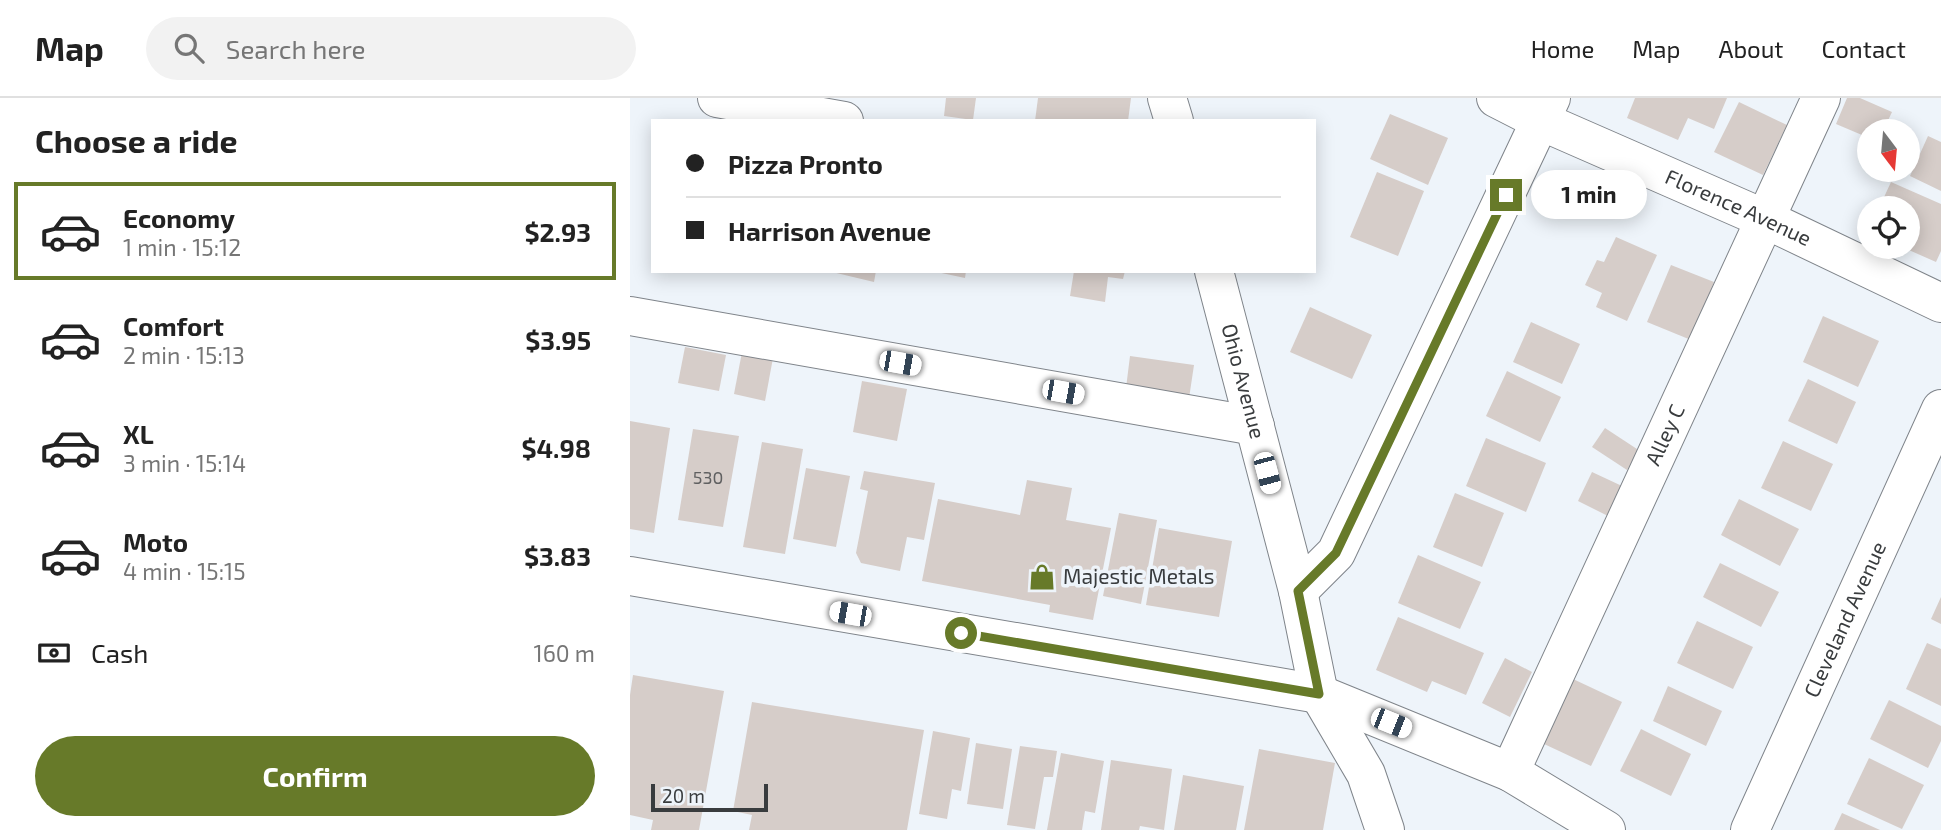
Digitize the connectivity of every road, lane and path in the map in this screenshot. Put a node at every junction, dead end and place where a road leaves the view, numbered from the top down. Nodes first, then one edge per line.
1 (717, 98) edge
2 (1167, 98) edge
3 (1496, 98) edge
4 (1821, 98) edge
5 (1546, 109) edge
6 (833, 119) edge
7 (1173, 119) edge
8 (1765, 219) junction
9 (1215, 273) edge
10 (1941, 303) edge
11 (630, 316) edge
12 (1941, 409) edge
13 (1255, 426) junction
14 (630, 576) edge
15 (1298, 591) junction
16 (1319, 694) junction
17 (1510, 772) junction
18 (1385, 830) edge
19 (1606, 830) edge
20 (1750, 830) edge

1 - 6 street
2 - 7 street
3 - 5 street, Florence Avenue
4 - 8 street, Alley C
5 - 8 street, Florence Avenue
5 - 15 street
8 - 10 street, Florence Avenue
8 - 17 street, Alley C
9 - 13 street, Ohio Avenue
11 - 13 street
12 - 20 street, Cleveland Avenue
13 - 15 street, Ohio Avenue
14 - 16 street
15 - 16 street, Ohio Avenue
16 - 17 street
16 - 18 street, Ohio Avenue
17 - 19 street

